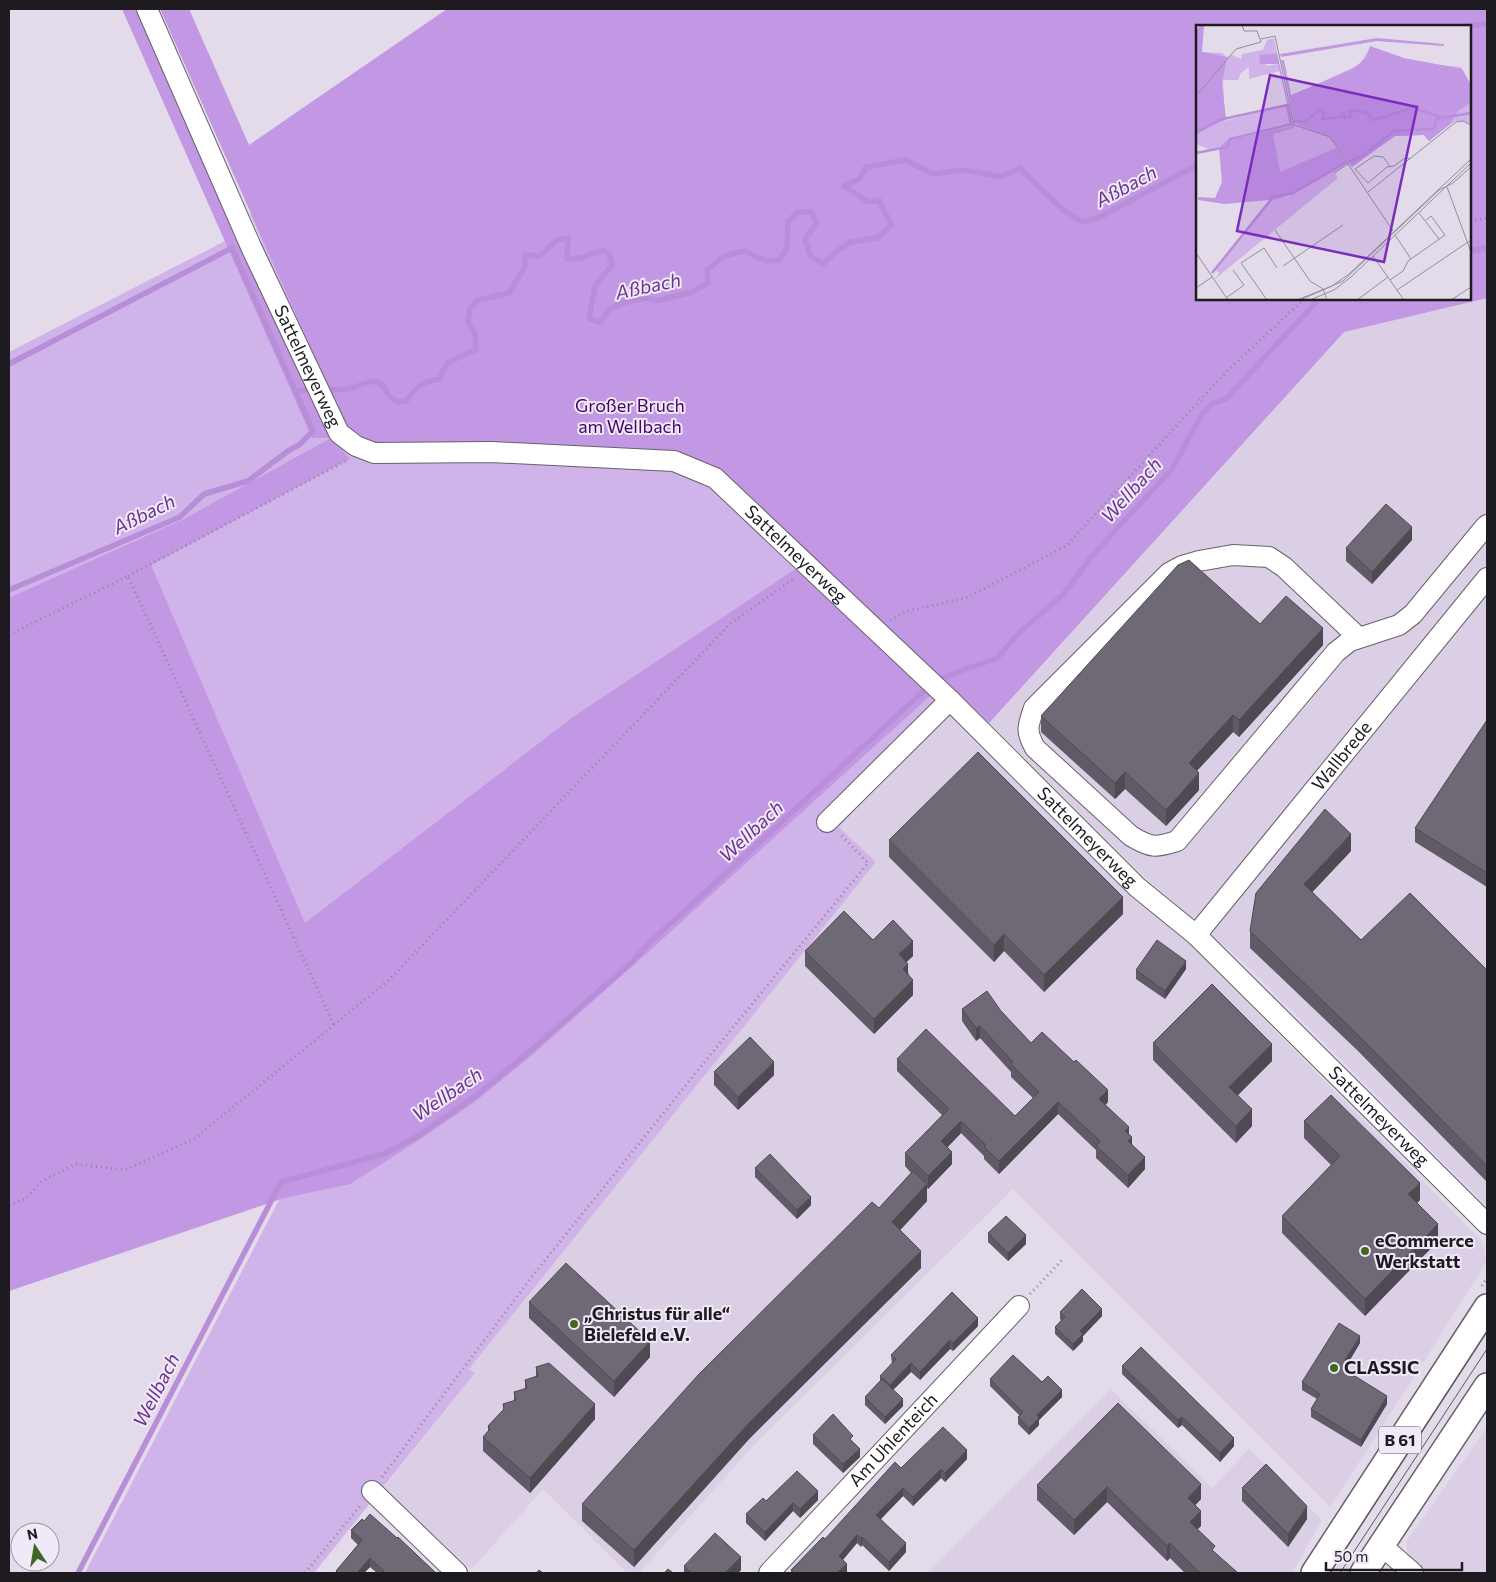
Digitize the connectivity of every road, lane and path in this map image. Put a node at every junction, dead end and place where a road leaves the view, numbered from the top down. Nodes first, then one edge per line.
1 (147, 9) edge
2 (1487, 218) edge
3 (1471, 220) edge
4 (1303, 300) edge
5 (366, 450) junction
6 (1487, 525) edge
7 (810, 568) junction
8 (128, 576) junction
9 (1487, 578) edge
10 (874, 629) junction
11 (9, 635) edge
12 (1360, 638) junction
13 (950, 700) junction
14 (827, 822) joint
15 (1196, 935) junction
16 (334, 1025) junction
17 (9, 1206) edge
18 (1487, 1224) edge
19 (1064, 1258) dead end
20 (1019, 1306) joint
21 (1487, 1307) edge
22 (1487, 1386) edge
23 (372, 1491) junction
24 (1382, 1546) junction
25 (306, 1573) edge
26 (457, 1573) edge
27 (769, 1573) edge
28 (1314, 1573) edge
29 (1363, 1573) edge
30 (1413, 1573) edge

1 - 5 street, Sattelmeyerweg
2 - 3 path
4 - 10 path
5 - 7 street, Sattelmeyerweg
5 - 8 path
6 - 12 street
7 - 10 street, Sattelmeyerweg
7 - 16 path
8 - 11 path
8 - 16 path
9 - 15 street, Wallbrede
10 - 13 street, Sattelmeyerweg
12 - 12 street
13 - 14 street
13 - 15 street, Sattelmeyerweg
14 - 23 path
15 - 18 street, Sattelmeyerweg
16 - 17 path
19 - 20 path
20 - 27 street, Am Uhlenteich
21 - 28 main road, B 61
22 - 24 main road, B 61
23 - 25 path
23 - 26 street
24 - 29 main road, B 61
24 - 30 street

